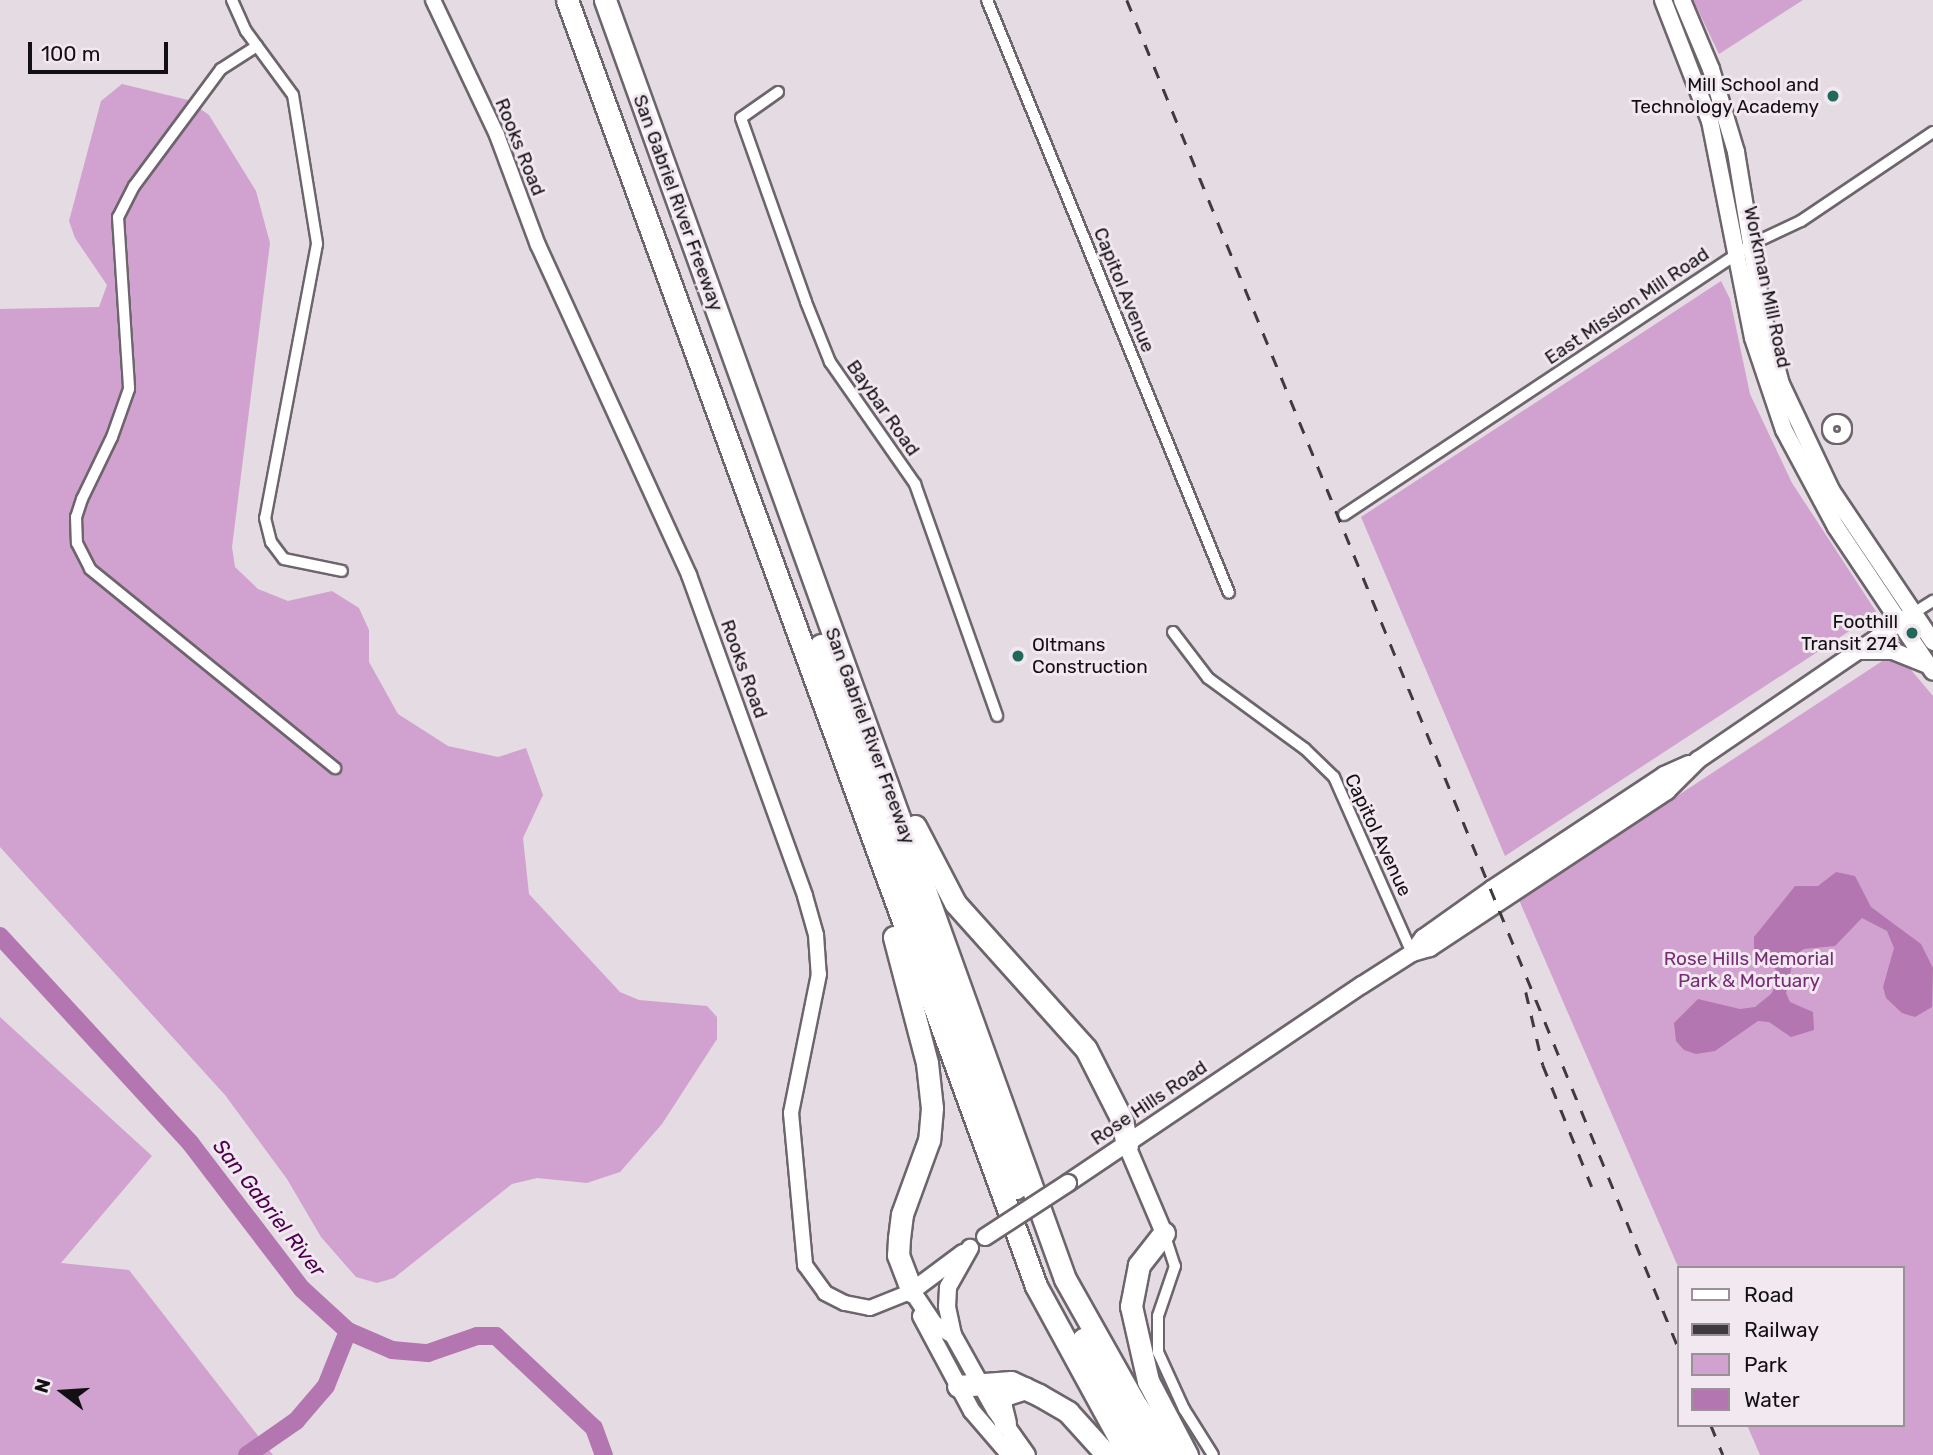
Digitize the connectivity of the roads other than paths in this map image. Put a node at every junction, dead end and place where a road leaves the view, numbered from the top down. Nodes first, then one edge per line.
1 (232, 0) edge
2 (433, 0) edge
3 (567, 0) edge
4 (580, 0) edge
5 (593, 0) edge
6 (605, 0) edge
7 (987, 0) edge
8 (1664, 0) edge
9 (1682, 0) edge
10 (257, 46) junction
11 (1711, 69) junction
12 (778, 92) dead end
13 (1933, 132) edge
14 (1752, 244) junction
15 (1737, 254) junction
16 (1825, 436) dead end
17 (1800, 450) junction
18 (1344, 515) dead end
19 (342, 571) dead end
20 (1229, 593) dead end
21 (1933, 601) edge
22 (1906, 618) junction
23 (1173, 632) dead end
24 (1933, 642) edge
25 (1852, 651) junction
26 (1931, 669) edge
27 (855, 697) junction
28 (997, 716) dead end
29 (335, 768) dead end
30 (861, 810) junction
31 (1412, 953) junction
32 (917, 964) junction
33 (1127, 1146) junction
34 (1164, 1233) junction
35 (970, 1248) junction
36 (912, 1291) junction
37 (953, 1335) junction
38 (968, 1384) junction
39 (1025, 1388) junction
40 (1005, 1423) junction
41 (1118, 1449) edge
42 (1010, 1455) edge
43 (1027, 1455) edge
44 (1142, 1455) edge
45 (1150, 1455) edge
46 (1170, 1455) edge
47 (1187, 1455) edge
48 (1213, 1455) edge

1 - 10 street
2 - 36 street, Rooks Road
3 - 30 highway, San Gabriel River Freeway
4 - 32 highway
5 - 45 highway
6 - 27 highway, San Gabriel River Freeway
7 - 20 street, Capitol Avenue
8 - 11 main road
8 - 15 main road, Workman Mill Road
9 - 11 main road, Workman Mill Road
10 - 19 street
10 - 29 street
11 - 14 main road, Workman Mill Road
12 - 28 street, Baybar Road
13 - 14 street, East Mission Mill Road
14 - 15 street, East Mission Mill Road
14 - 17 main road, Workman Mill Road
15 - 17 main road, Workman Mill Road
15 - 18 street, East Mission Mill Road
16 - 17 street
17 - 22 main road, Workman Mill Road
17 - 22 main road, Workman Mill Road
21 - 22 street
22 - 24 main road, Workman Mill Road
22 - 25 main road, Rose Hills Road
22 - 26 main road, Workman Mill Road
23 - 31 street, Capitol Avenue
25 - 26 main road
25 - 31 main road, Rose Hills Road
27 - 33 highway
27 - 46 highway, San Gabriel River Freeway
30 - 32 highway, San Gabriel River Freeway
30 - 36 highway
31 - 33 main road, Rose Hills Road
32 - 41 highway, San Gabriel River Freeway
33 - 34 main road
33 - 35 main road, Rose Hills Road, bridge
34 - 47 highway
34 - 48 street
35 - 36 main road, Rose Hills Road
35 - 37 main road
36 - 37 main road
36 - 38 main road
37 - 38 main road
38 - 39 highway
38 - 40 main road
38 - 42 main road
39 - 40 highway
39 - 41 highway
40 - 43 main road
41 - 44 highway

